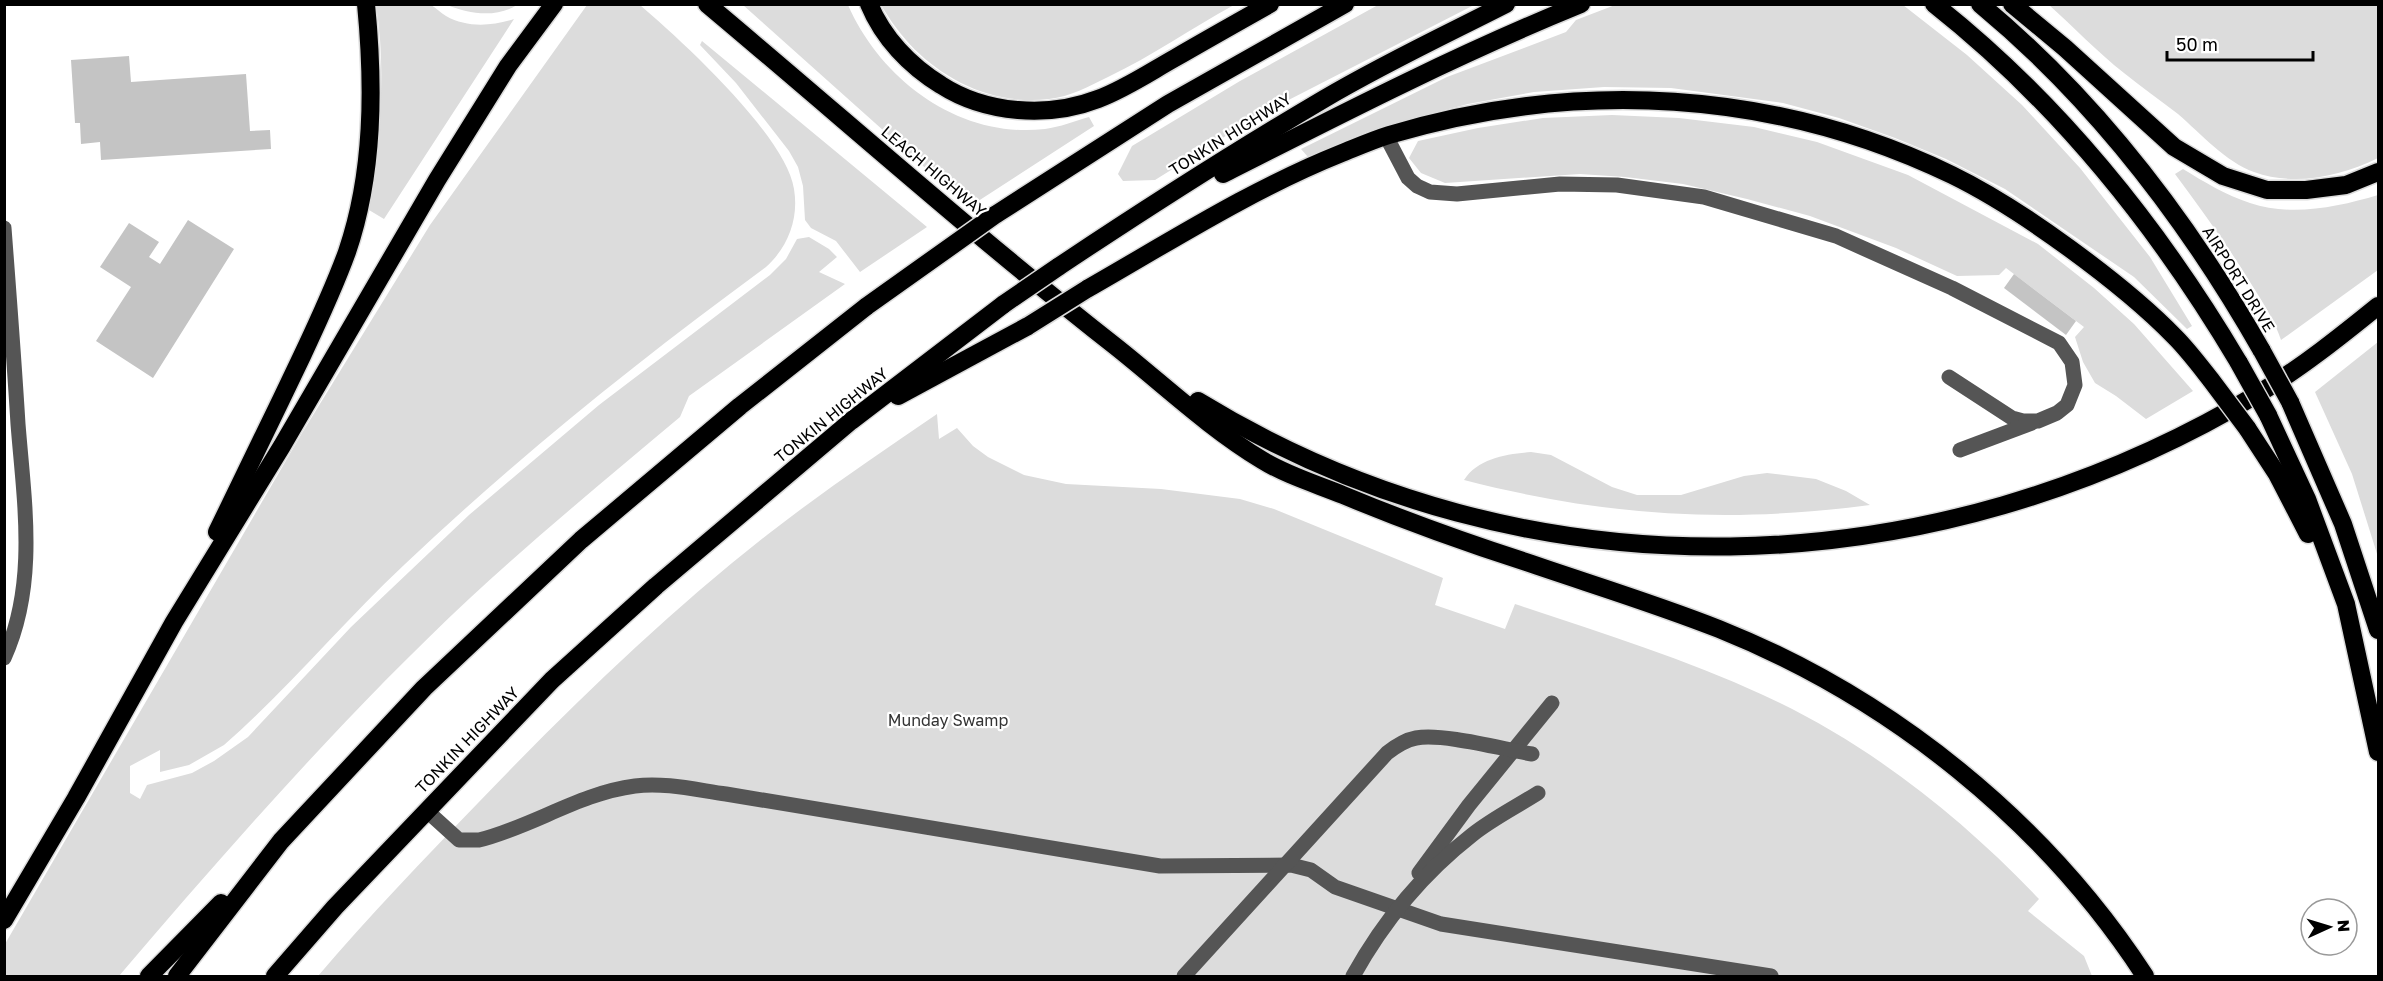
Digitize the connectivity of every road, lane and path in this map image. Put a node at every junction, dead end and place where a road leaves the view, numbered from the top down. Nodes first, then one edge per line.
1 (366, 4) edge
2 (554, 4) edge
3 (706, 4) edge
4 (869, 4) edge
5 (1270, 4) edge
6 (1345, 4) edge
7 (1506, 4) edge
8 (1581, 4) edge
9 (1934, 4) edge
10 (1980, 4) edge
11 (2012, 4) edge
12 (1386, 136) junction
13 (2379, 172) edge
14 (4, 228) edge
15 (1114, 229) junction
16 (2379, 306) edge
17 (1138, 364) junction
18 (1948, 377) dead end
19 (851, 421) junction
20 (2038, 421) junction
21 (1960, 450) dead end
22 (174, 622) junction
23 (2379, 630) edge
24 (4, 658) edge
25 (1552, 703) dead end
26 (2370, 711) junction
27 (1514, 751) junction
28 (2379, 752) edge
29 (1532, 754) dead end
30 (1538, 792) dead end
31 (427, 811) junction
32 (281, 842) junction
33 (1284, 866) junction
34 (1396, 909) junction
35 (4, 920) edge
36 (149, 976) edge
37 (177, 976) edge
38 (275, 976) edge
39 (1184, 976) edge
40 (1353, 976) edge
41 (1771, 976) edge
42 (2145, 976) edge

1 - 22 highway
2 - 22 highway
3 - 17 highway, LEACH HIGHWAY
4 - 5 highway
6 - 32 highway, bridge
7 - 15 highway, TONKIN HIGHWAY
8 - 15 highway
9 - 26 highway, bridge
10 - 23 highway, AIRPORT DRIVE, bridge
11 - 13 highway
12 - 19 highway, bridge
12 - 20 street
12 - 26 highway, bridge
14 - 24 street
15 - 19 highway, TONKIN HIGHWAY, bridge
16 - 17 highway
17 - 42 highway
18 - 20 street
19 - 31 highway, TONKIN HIGHWAY
20 - 21 street
22 - 35 highway
25 - 27 street
26 - 28 highway
27 - 29 street
27 - 33 street
27 - 34 street
30 - 34 street
31 - 33 street
31 - 38 highway, TONKIN HIGHWAY
32 - 36 highway
32 - 37 highway
33 - 34 street
33 - 39 street
34 - 40 street
34 - 41 street

